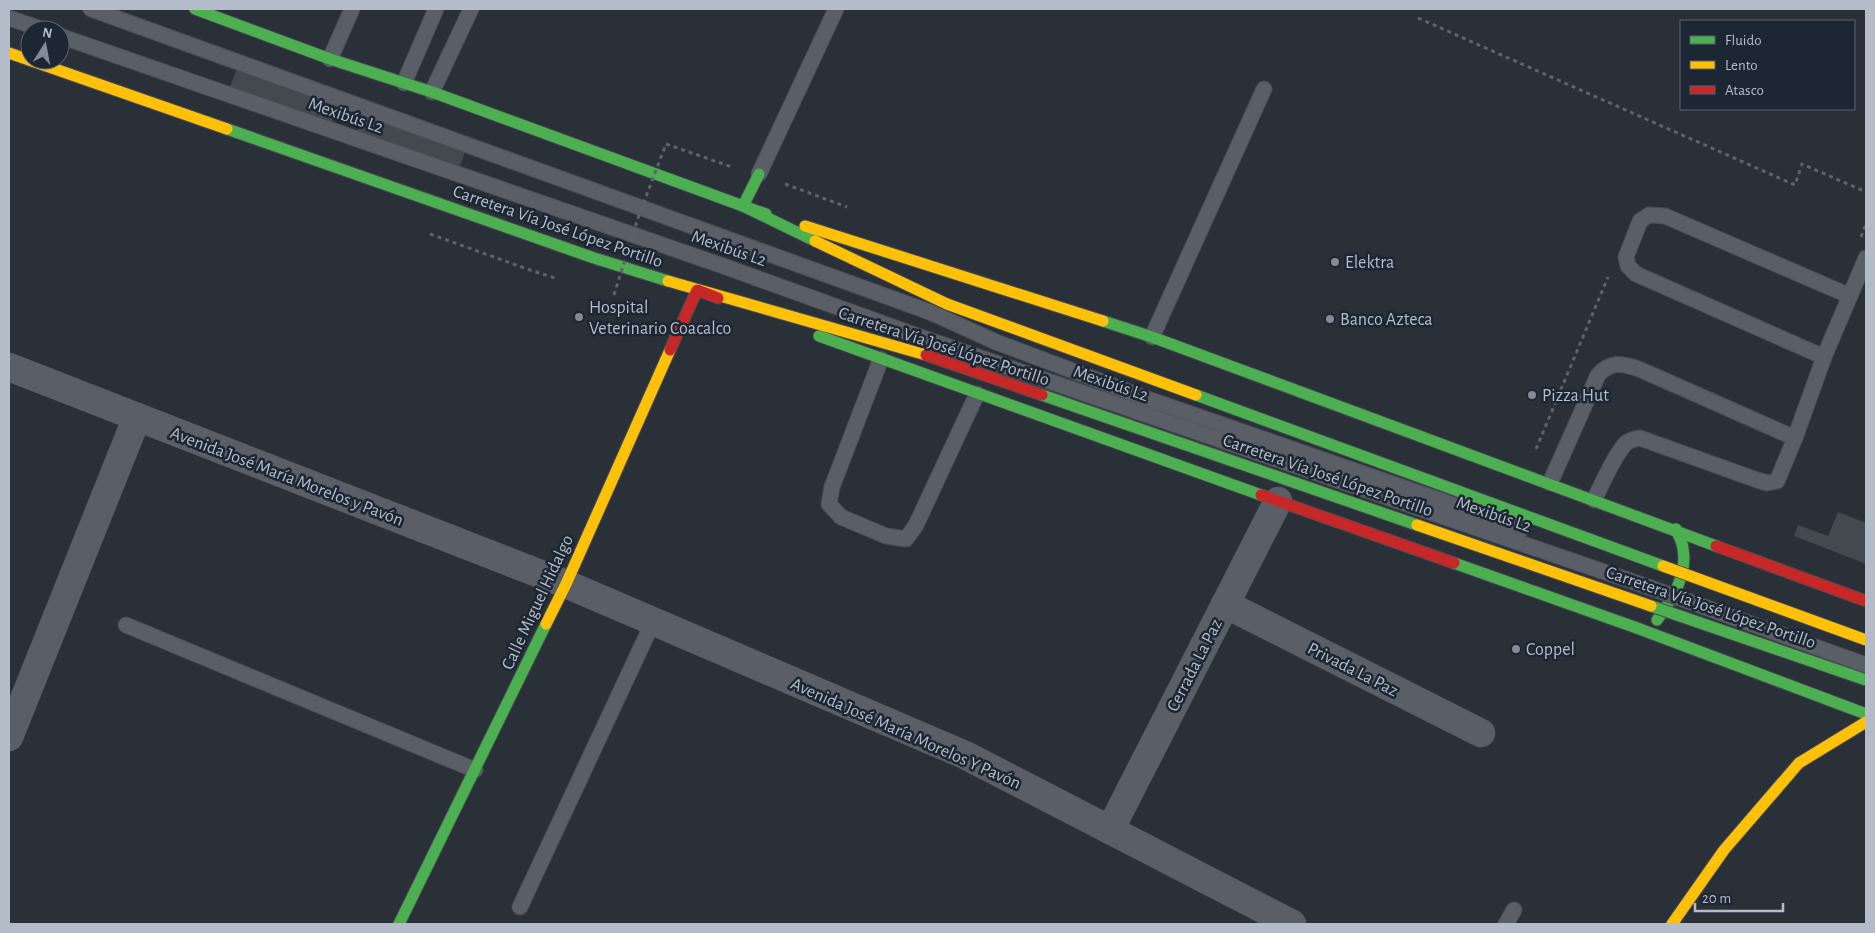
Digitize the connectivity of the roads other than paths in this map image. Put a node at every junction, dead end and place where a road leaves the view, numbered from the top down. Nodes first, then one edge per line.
1 (91, 9) edge
2 (195, 9) edge
3 (352, 9) edge
4 (471, 9) edge
5 (836, 9) edge
6 (433, 10) edge
7 (70, 39) edge
8 (9, 54) edge
9 (330, 59) junction
10 (404, 83) junction
11 (1264, 89) dead end
12 (432, 92) junction
13 (759, 174) joint
14 (743, 206) junction
15 (1866, 258) edge
16 (697, 290) junction
17 (1850, 296) junction
18 (944, 311) junction
19 (1152, 337) junction
20 (927, 347) junction
21 (1824, 357) junction
22 (881, 359) junction
23 (9, 367) edge
24 (976, 394) junction
25 (137, 418) junction
26 (1795, 438) junction
27 (1550, 483) junction
28 (1594, 500) junction
29 (1278, 501) junction
30 (1676, 529) junction
31 (566, 584) junction
32 (1866, 601) edge
33 (1225, 604) junction
34 (653, 622) junction
35 (126, 626) dead end
36 (1637, 628) junction
37 (1866, 640) edge
38 (1866, 650) edge
39 (1866, 665) edge
40 (1866, 680) edge
41 (1866, 714) edge
42 (1866, 722) edge
43 (1481, 733) dead end
44 (9, 737) edge
45 (475, 770) junction
46 (1110, 830) junction
47 (520, 907) dead end
48 (1514, 910) dead end
49 (399, 924) edge
50 (1292, 924) edge
51 (1506, 924) edge
52 (1672, 924) edge

1 - 18 lane, Mexibús L2
2 - 9 main road, Carretera Vía José López Portillo
3 - 9 lane
4 - 12 lane
5 - 13 lane
6 - 10 lane
7 - 20 lane, Mexibús L2
8 - 16 main road, Carretera Vía José López Portillo
9 - 10 main road, Carretera Vía José López Portillo
10 - 12 main road, Carretera Vía José López Portillo
11 - 19 lane
12 - 14 main road, Carretera Vía José López Portillo
13 - 14 main road
14 - 18 main road, Carretera Vía José López Portillo
14 - 19 main road
15 - 17 lane
16 - 20 main road, Carretera Vía José López Portillo
16 - 22 main road
16 - 31 main road, Calle Miguel Hidalgo
17 - 21 lane
17 - 21 lane
18 - 37 main road, Carretera Vía José López Portillo, bridge
18 - 38 lane, Mexibús L2, bridge
19 - 27 main road
20 - 39 lane, Mexibús L2, bridge
20 - 40 main road, Carretera Vía José López Portillo, bridge
21 - 26 lane
22 - 24 main road
22 - 24 lane
23 - 25 street, Avenida José María Morelos y Pavón
24 - 29 main road
25 - 31 street, Avenida José María Morelos y Pavón
25 - 44 street
26 - 27 lane
26 - 28 lane
27 - 28 main road
28 - 30 main road
29 - 33 street, Cerrada La Paz
29 - 36 main road
30 - 32 main road
30 - 36 main road
31 - 34 street, Avenida José María Morelos Y Pavón
31 - 45 main road, Calle Miguel Hidalgo
33 - 43 street, Privada La Paz
33 - 46 street, Cerrada La Paz
34 - 46 street, Avenida José María Morelos Y Pavón
34 - 47 lane
35 - 45 lane
36 - 41 main road
42 - 52 main road
45 - 49 main road, Calle Miguel Hidalgo
46 - 50 street, Avenida José María Morelos Y Pavón
48 - 51 lane

